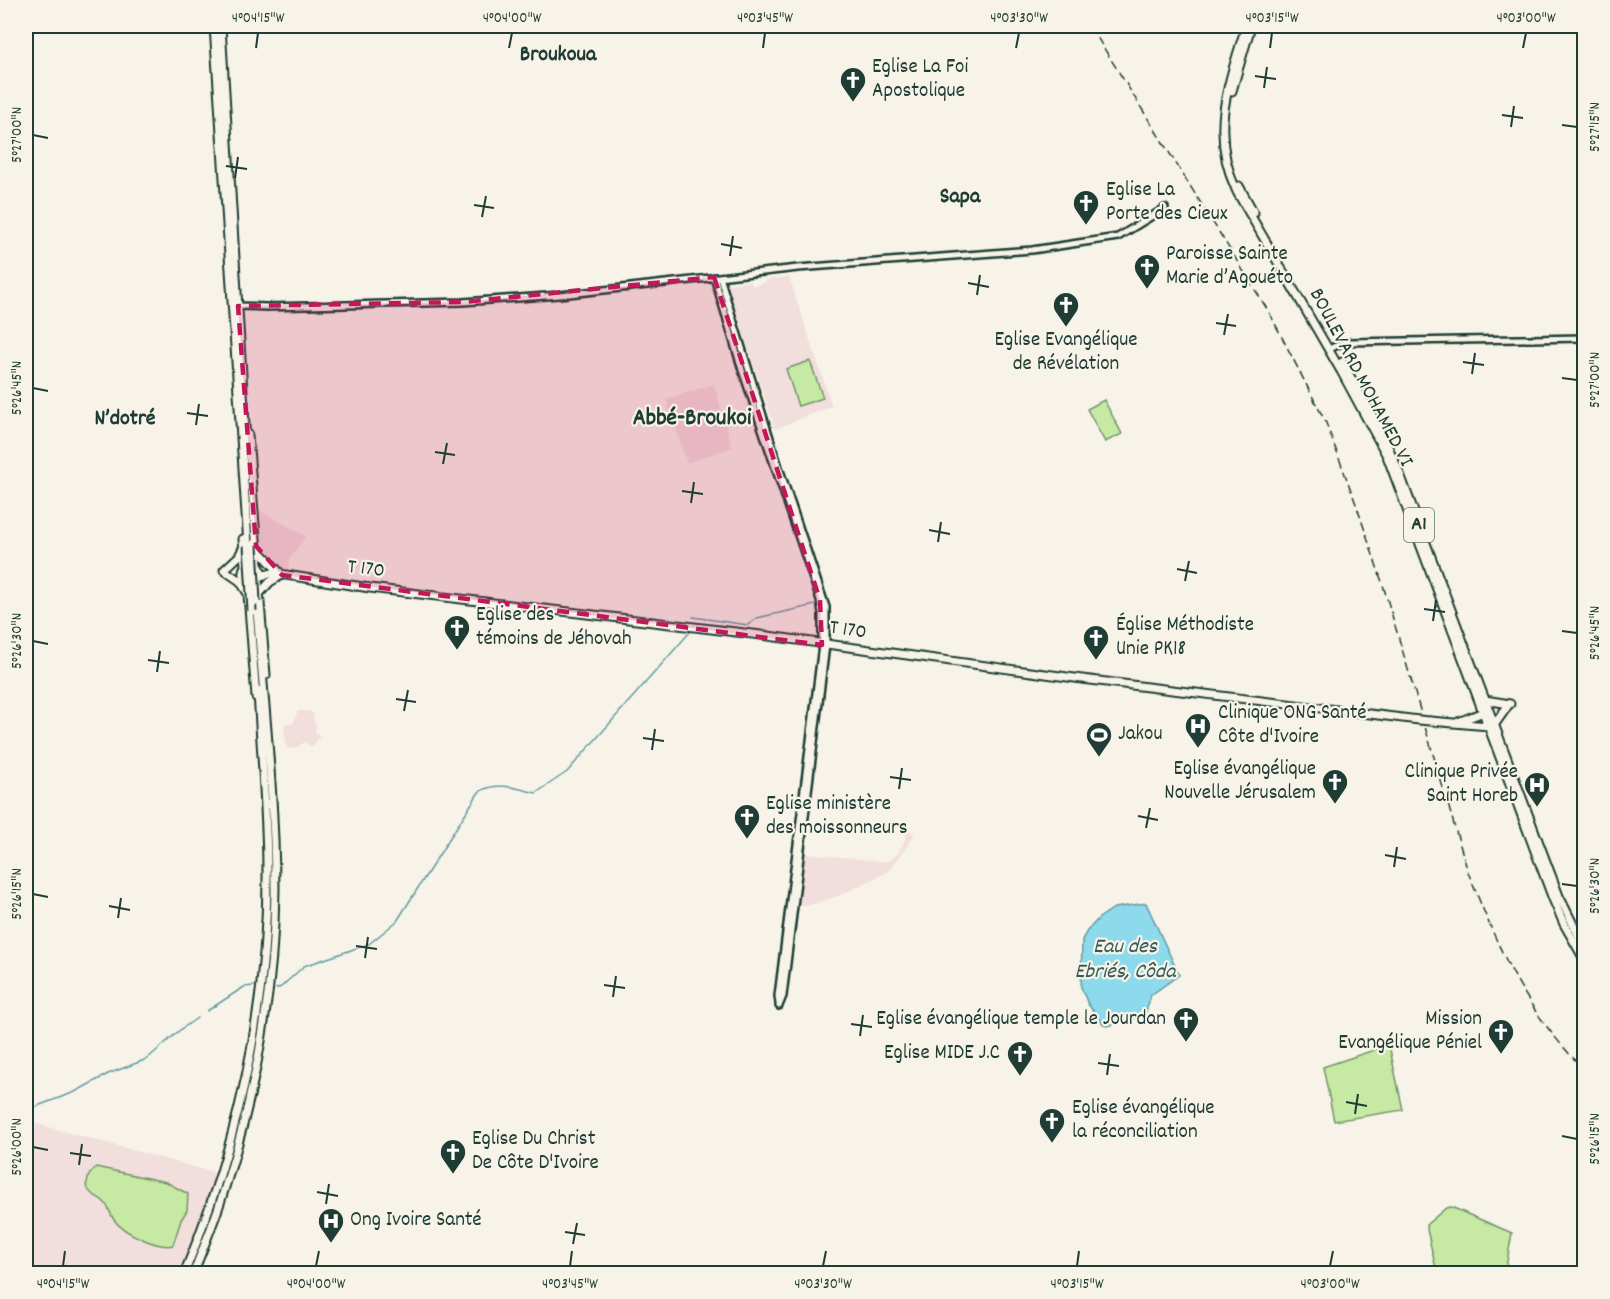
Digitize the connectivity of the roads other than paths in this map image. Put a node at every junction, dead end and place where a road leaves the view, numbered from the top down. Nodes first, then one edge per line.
1 (214, 26) edge
2 (221, 26) edge
3 (1246, 26) edge
4 (1251, 26) edge
5 (1165, 208) dead end
6 (717, 277) junction
7 (235, 306) junction
8 (1584, 338) edge
9 (1331, 348) junction
10 (250, 546) junction
11 (246, 565) junction
12 (259, 566) junction
13 (273, 573) junction
14 (282, 575) junction
15 (259, 578) junction
16 (247, 579) junction
17 (260, 593) junction
18 (248, 595) junction
19 (824, 645) junction
20 (1482, 701) junction
21 (262, 711) junction
22 (1487, 713) junction
23 (1462, 721) junction
24 (1492, 725) junction
25 (1584, 946) edge
26 (1584, 959) edge
27 (184, 1274) edge
28 (193, 1274) edge

1 - 7 main road
2 - 7 main road
3 - 9 main road, BOULEVARD MOHAMED VI / A1
4 - 9 main road, BOULEVARD MOHAMED VI / A1
5 - 6 street
6 - 7 street
6 - 19 street
7 - 10 main road
8 - 9 street
9 - 20 main road, BOULEVARD MOHAMED VI / A1
10 - 11 main road
10 - 12 main road
10 - 14 main road
10 - 18 main road
10 - 21 main road, bridge
11 - 12 main road
11 - 16 main road
12 - 13 main road
12 - 15 main road
13 - 14 main road, T 170
13 - 15 main road
14 - 17 main road
14 - 19 main road, T 170
15 - 16 main road
15 - 17 main road
16 - 18 main road
17 - 21 main road
18 - 21 main road
19 - 19 street
19 - 23 main road, T 170, bridge
20 - 22 main road, BOULEVARD MOHAMED VI / A1
20 - 23 main road
20 - 24 main road
21 - 27 main road
21 - 28 main road
22 - 23 main road
22 - 24 main road, A1
23 - 24 main road
24 - 25 main road, A1
24 - 26 main road, A1

